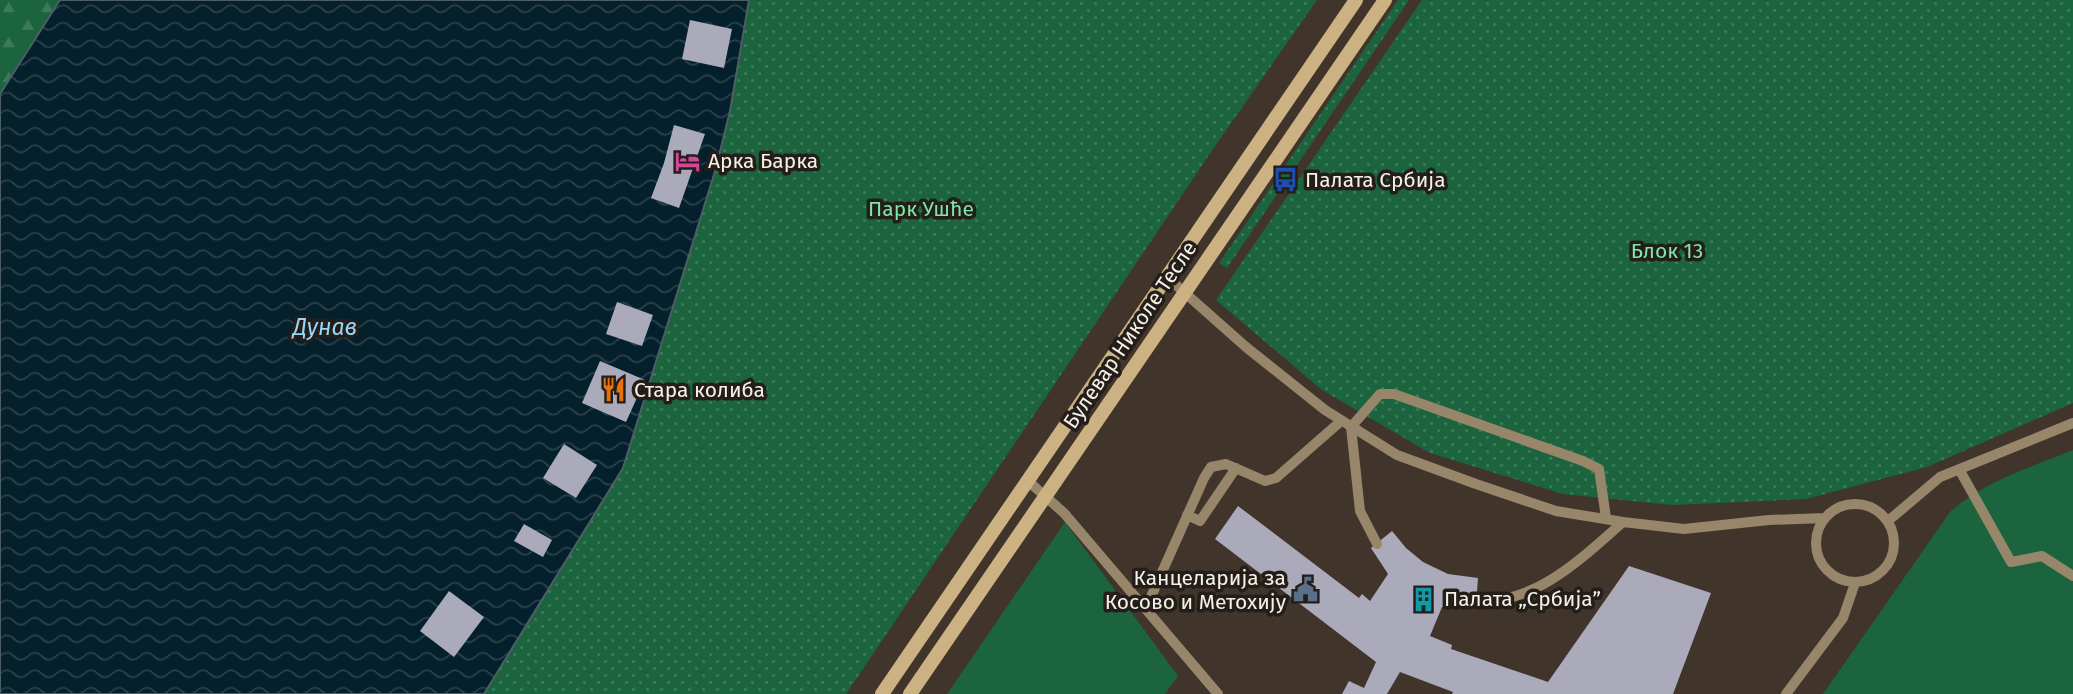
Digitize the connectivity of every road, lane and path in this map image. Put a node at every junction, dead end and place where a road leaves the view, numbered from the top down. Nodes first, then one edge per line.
1 (1356, 0) edge
2 (1385, 0) edge
3 (1167, 276) junction
4 (1185, 292) junction
5 (2073, 423) edge
6 (1346, 424) junction
7 (1236, 468) junction
8 (1959, 469) junction
9 (1028, 481) junction
10 (1045, 496) junction
11 (1187, 515) junction
12 (1606, 518) junction
13 (1825, 518) junction
14 (1888, 521) junction
15 (1623, 522) junction
16 (1377, 544) dead end
17 (2073, 576) edge
18 (1855, 583) junction
19 (1476, 600) dead end
20 (1146, 608) junction
21 (1214, 692) edge
22 (882, 694) edge
23 (910, 694) edge
24 (1786, 694) edge

1 - 3 main road, Булевар Николе Тесле
2 - 4 main road, Булевар Николе Тесле
3 - 4 lane
3 - 9 main road, Булевар Николе Тесле
4 - 6 lane
4 - 10 main road, Булевар Николе Тесле
5 - 8 lane
6 - 7 lane
6 - 12 lane
6 - 12 lane
6 - 16 lane
7 - 11 lane
7 - 11 lane
8 - 14 lane
8 - 17 lane
9 - 10 lane
9 - 22 main road, Булевар Николе Тесле
10 - 20 lane
10 - 23 main road, Булевар Николе Тесле
11 - 20 lane
12 - 15 lane
13 - 14 lane
13 - 15 lane
13 - 18 lane
14 - 18 lane
15 - 19 lane
18 - 24 lane
20 - 21 lane

